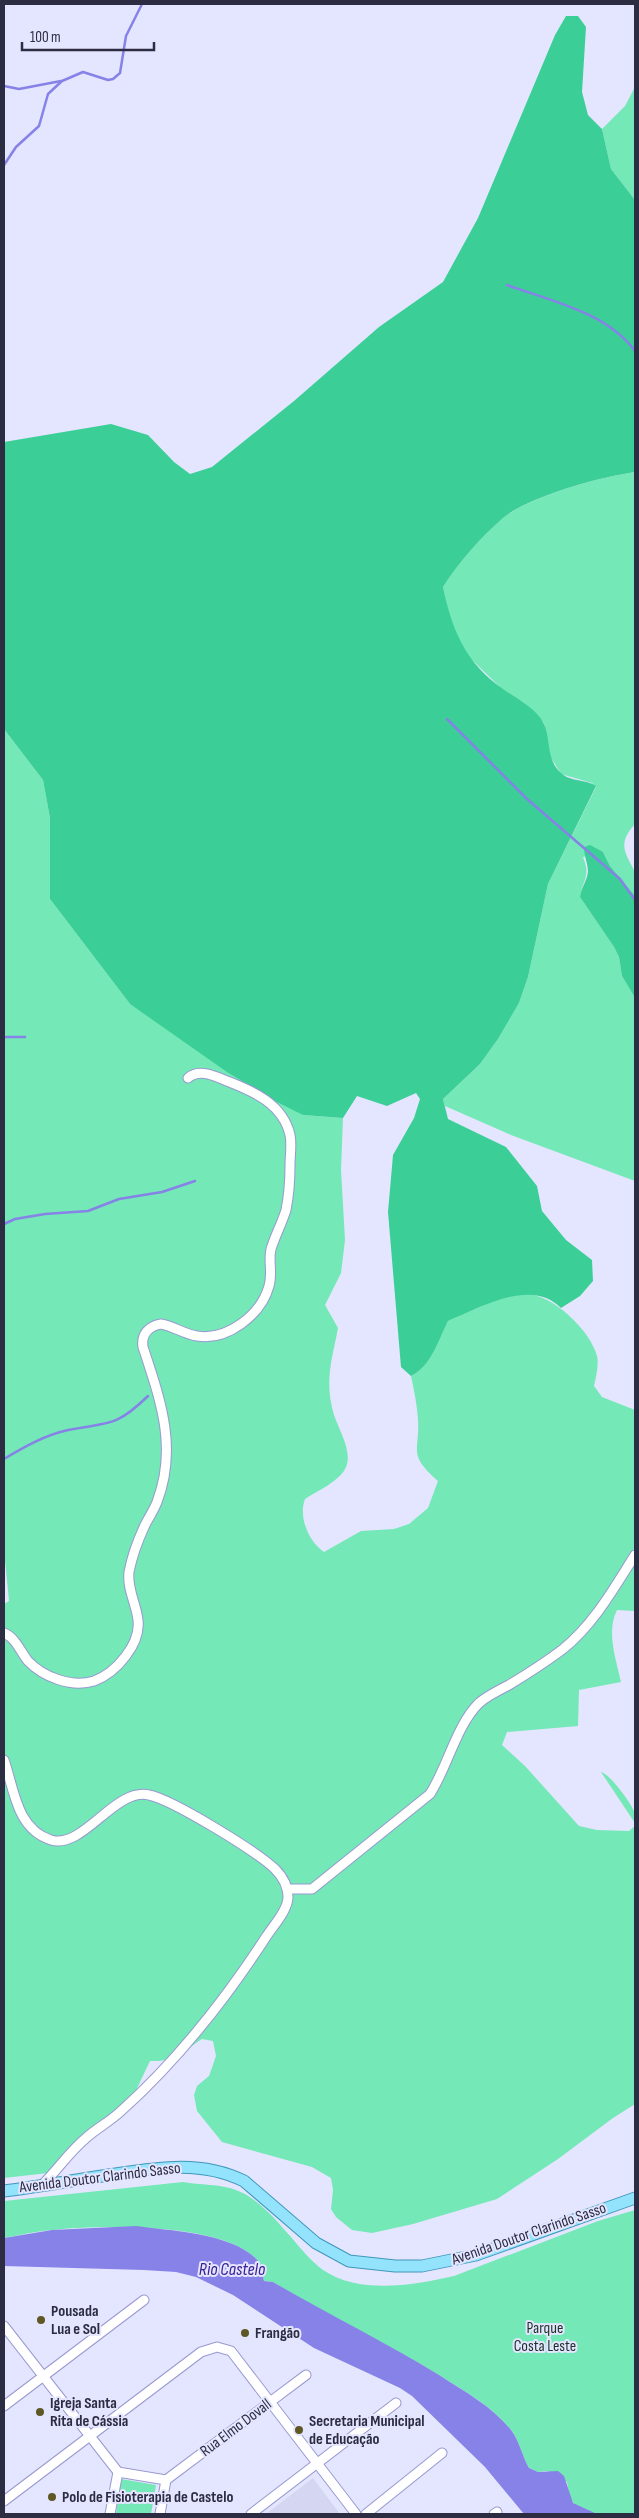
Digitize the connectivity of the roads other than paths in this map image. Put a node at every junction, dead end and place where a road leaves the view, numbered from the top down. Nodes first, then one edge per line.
1 (188, 1078) dead end
2 (635, 1555) edge
3 (4, 1633) edge
4 (4, 1760) edge
5 (287, 1888) junction
6 (41, 2186) junction
7 (4, 2191) edge
8 (635, 2198) edge
9 (144, 2300) dead end
10 (4, 2326) edge
11 (306, 2375) dead end
12 (43, 2376) junction
13 (271, 2402) junction
14 (396, 2403) dead end
15 (4, 2406) edge
16 (89, 2436) junction
17 (442, 2453) dead end
18 (318, 2464) junction
19 (118, 2472) junction
20 (166, 2480) junction
21 (4, 2501) edge
22 (110, 2514) edge
23 (160, 2514) edge
24 (251, 2514) edge
25 (356, 2514) edge
26 (366, 2514) edge

1 - 3 street
2 - 5 street
4 - 5 street
5 - 6 street
6 - 7 main road, Avenida Doutor Clarindo Sasso
6 - 8 main road, Avenida Doutor Clarindo Sasso
9 - 12 street
10 - 12 street
11 - 13 street, Rua Elmo Dovall
12 - 15 street
12 - 16 street
13 - 16 street
13 - 18 street
13 - 20 street, Rua Elmo Dovall
14 - 18 street
16 - 19 street
16 - 21 street
17 - 26 street
18 - 24 street
18 - 25 street
19 - 20 street
19 - 22 street
20 - 23 street

